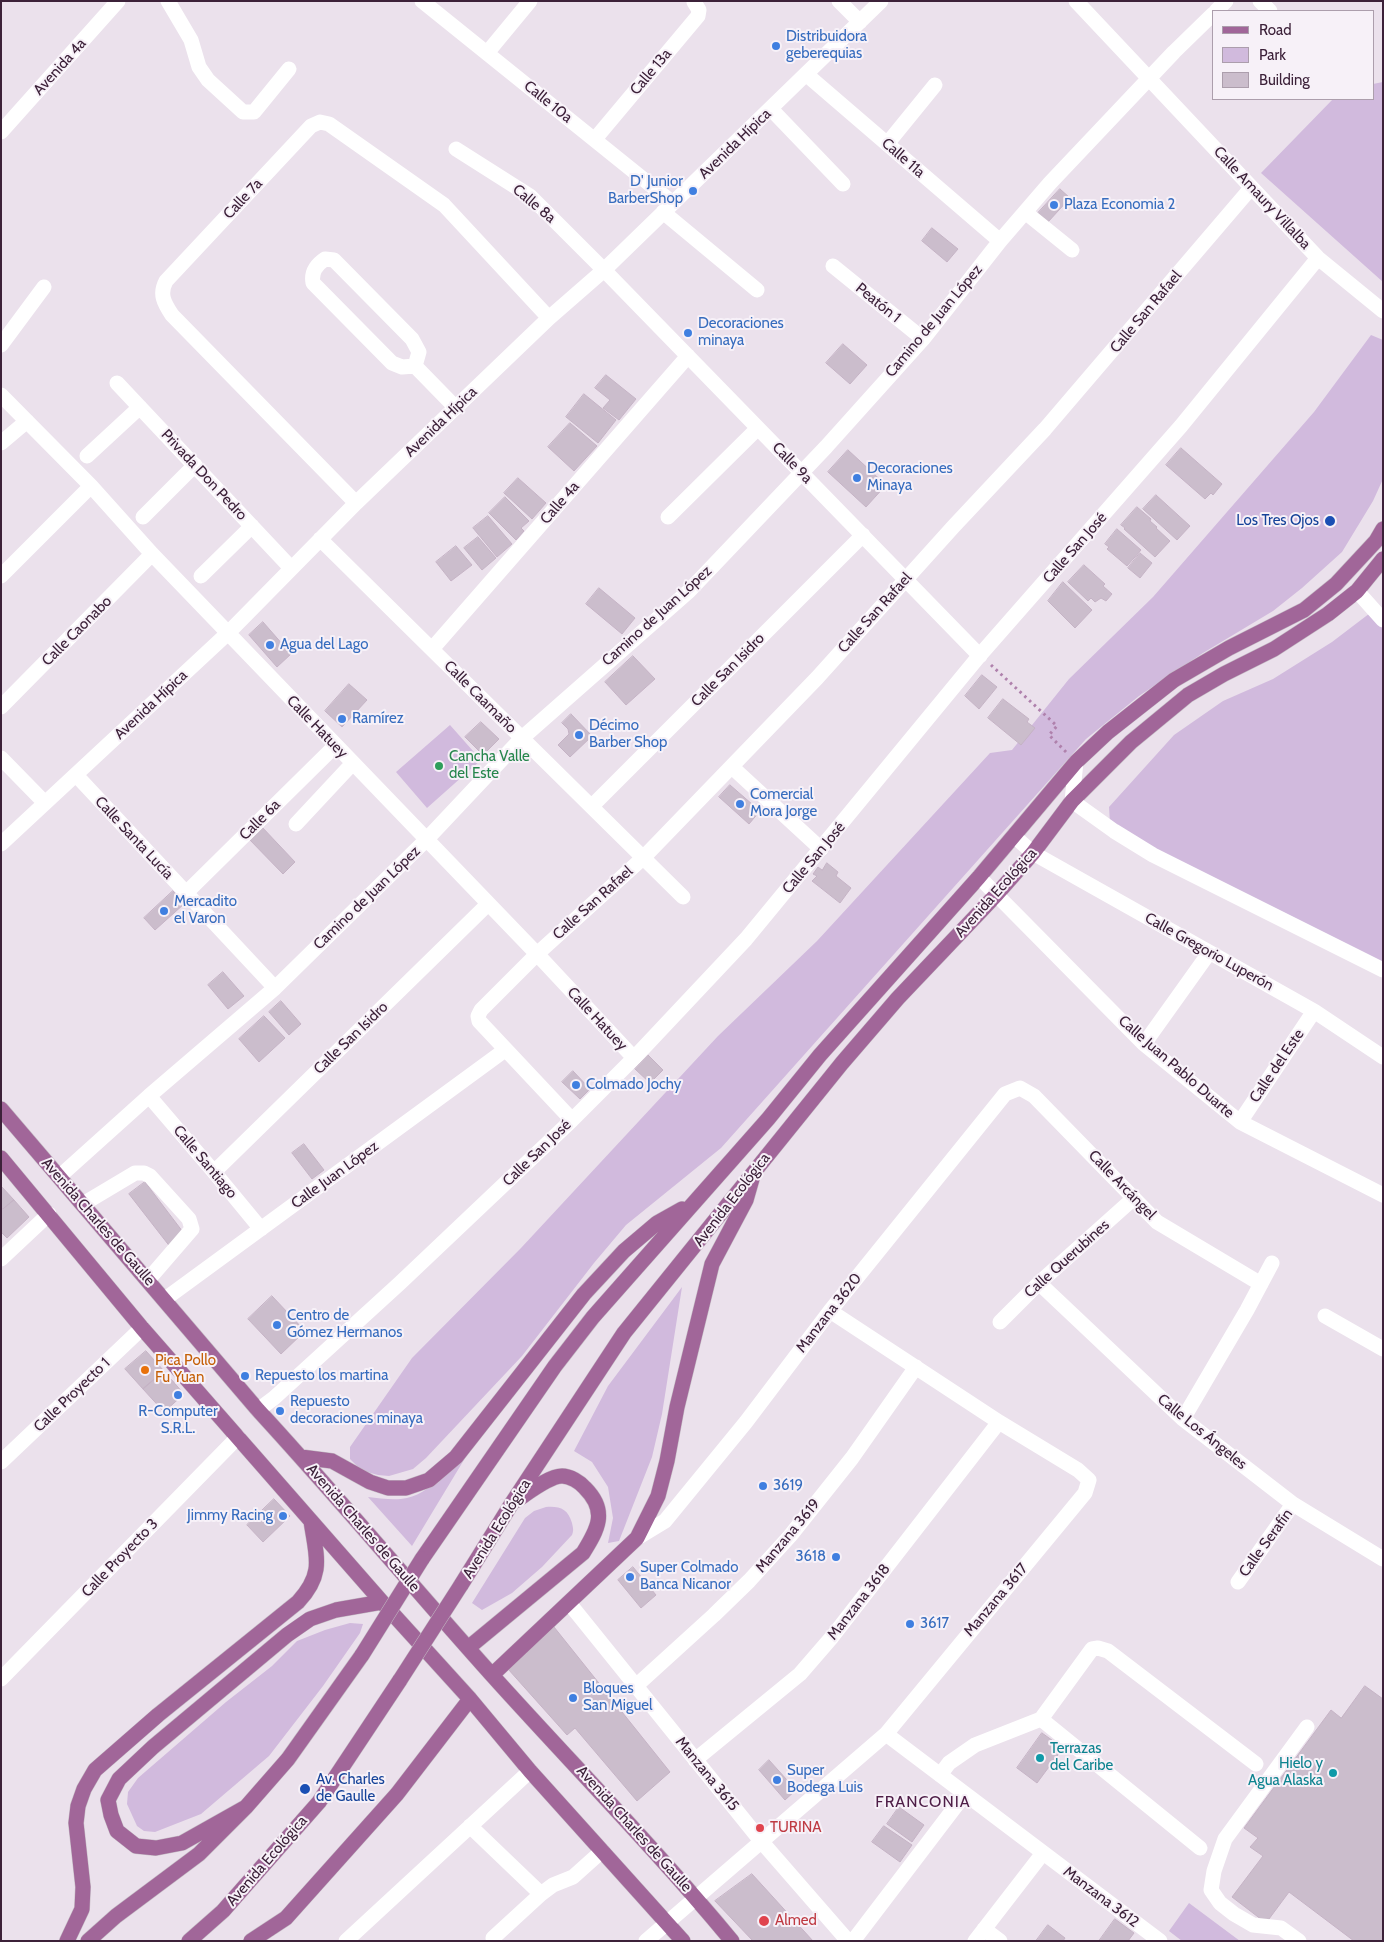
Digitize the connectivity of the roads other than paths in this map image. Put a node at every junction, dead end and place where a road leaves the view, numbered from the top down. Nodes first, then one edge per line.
1 (118, 1) edge
2 (168, 1) edge
3 (422, 1) edge
4 (530, 1) edge
5 (839, 1) edge
6 (881, 1) edge
7 (1076, 1) edge
8 (1226, 1) edge
9 (1260, 1) edge
10 (694, 2) edge
11 (1217, 10) edge
12 (1269, 10) edge
13 (1212, 15) edge
14 (860, 22) junction
15 (487, 53) junction
16 (289, 69) dead end
17 (807, 75) junction
18 (1149, 78) junction
19 (935, 85) dead end
20 (771, 110) junction
21 (1, 132) edge
22 (595, 139) junction
23 (887, 144) junction
24 (456, 148) dead end
25 (843, 184) dead end
26 (1250, 188) junction
27 (668, 208) junction
28 (1025, 212) junction
29 (1000, 241) junction
30 (1072, 250) dead end
31 (1318, 258) junction
32 (832, 266) dead end
33 (604, 270) junction
34 (44, 286) dead end
35 (757, 290) dead end
36 (1383, 310) edge
37 (549, 318) junction
38 (923, 339) junction
39 (1, 346) edge
40 (688, 356) junction
41 (415, 366) junction
42 (117, 383) dead end
43 (1, 395) edge
44 (140, 406) junction
45 (456, 408) junction
46 (27, 422) junction
47 (758, 428) junction
48 (1, 443) edge
49 (87, 456) dead end
50 (195, 465) junction
51 (802, 473) junction
52 (91, 486) junction
53 (356, 503) junction
54 (143, 517) dead end
55 (668, 517) dead end
56 (252, 526) junction
57 (1383, 529) edge
58 (863, 535) junction
59 (320, 539) junction
60 (152, 554) junction
61 (1383, 560) edge
62 (291, 568) junction
63 (1, 576) edge
64 (201, 576) dead end
65 (906, 579) junction
66 (1357, 591) junction
67 (1383, 620) edge
68 (228, 633) junction
69 (432, 649) junction
70 (980, 656) junction
71 (1, 707) edge
72 (522, 738) junction
73 (335, 746) junction
74 (1, 758) edge
75 (1076, 762) junction
76 (352, 764) junction
77 (732, 767) junction
78 (76, 775) junction
79 (1072, 801) junction
80 (45, 803) junction
81 (592, 806) junction
82 (296, 824) dead end
83 (1014, 836) junction
84 (3, 840) edge
85 (426, 840) junction
86 (821, 849) junction
87 (1032, 853) junction
88 (644, 857) junction
89 (979, 877) junction
90 (185, 894) junction
91 (996, 895) junction
92 (683, 897) dead end
93 (488, 904) junction
94 (1209, 953) junction
95 (537, 954) junction
96 (1383, 970) edge
97 (275, 988) junction
98 (1314, 1011) junction
99 (1144, 1044) junction
100 (505, 1050) junction
101 (1383, 1057) edge
102 (634, 1058) junction
103 (1020, 1088) joint
104 (149, 1096) junction
105 (1, 1109) edge
106 (572, 1120) junction
107 (1240, 1122) junction
108 (1, 1158) edge
109 (755, 1170) junction
110 (214, 1172) junction
111 (60, 1176) junction
112 (1383, 1195) edge
113 (1134, 1198) junction
114 (83, 1204) junction
115 (692, 1204) junction
116 (49, 1214) junction
117 (260, 1229) junction
118 (1, 1259) edge
119 (1272, 1263) dead end
120 (148, 1280) junction
121 (1039, 1283) junction
122 (1261, 1284) junction
123 (165, 1299) junction
124 (830, 1311) junction
125 (1325, 1316) dead end
126 (1000, 1322) dead end
127 (142, 1328) junction
128 (1383, 1349) edge
129 (916, 1367) junction
130 (258, 1410) junction
131 (1183, 1419) junction
132 (999, 1422) junction
133 (238, 1437) junction
134 (301, 1457) junction
135 (1, 1462) edge
136 (512, 1503) junction
137 (1293, 1504) junction
138 (311, 1521) junction
139 (637, 1538) junction
140 (1383, 1559) edge
141 (1238, 1582) dead end
142 (382, 1602) junction
143 (569, 1603) junction
144 (468, 1648) junction
145 (492, 1675) junction
146 (1, 1679) edge
147 (637, 1685) junction
148 (470, 1699) junction
149 (1041, 1719) junction
150 (1307, 1727) dead end
151 (886, 1734) junction
152 (695, 1760) junction
153 (1256, 1764) dead end
154 (530, 1771) junction
155 (940, 1775) junction
156 (965, 1794) junction
157 (246, 1807) junction
158 (470, 1826) junction
159 (761, 1841) junction
160 (1200, 1848) dead end
161 (602, 1851) junction
162 (1043, 1853) junction
163 (541, 1894) junction
164 (696, 1898) junction
165 (666, 1922) junction
166 (980, 1935) edge
167 (493, 1938) dead end
168 (67, 1941) edge
169 (88, 1941) edge
170 (189, 1941) edge
171 (251, 1941) edge
172 (346, 1941) edge
173 (646, 1941) edge
174 (683, 1941) edge
175 (732, 1941) edge
176 (848, 1941) edge
177 (853, 1941) edge
178 (1000, 1941) edge
179 (1160, 1941) edge
180 (1299, 1941) edge

1 - 21 street, Avenida 4a
2 - 16 street
3 - 15 street, Calle 10a
4 - 15 street
5 - 14 street
6 - 14 street, Avenida Hípica
7 - 18 street
8 - 11 street
9 - 12 street
10 - 22 street, Calle 13a
13 - 18 street, Camino de Juan López
14 - 17 street, Avenida Hípica
15 - 22 street, Calle 10a
17 - 20 street, Avenida Hípica
17 - 23 street, Calle 11a
18 - 26 street, Calle Amaury Villalba
18 - 28 street, Camino de Juan López
19 - 23 street
20 - 25 street
20 - 27 street, Avenida Hípica
22 - 27 street, Calle 10a
23 - 29 street, Calle 11a
24 - 33 street, Calle 8a
26 - 31 street, Calle Amaury Villalba
26 - 65 street, Calle San Rafael
27 - 33 street, Avenida Hípica
27 - 35 street, Calle 10a
28 - 29 street, Camino de Juan López
28 - 30 street
29 - 38 street, Camino de Juan López
31 - 36 street, Calle Amaury Villalba
31 - 70 street, Calle San José
32 - 38 street, Peatón 1
33 - 37 street, Avenida Hípica
33 - 40 street, Calle 9a
34 - 39 street
37 - 45 street, Avenida Hípica
37 - 53 street, Calle 7a
38 - 51 street, Camino de Juan López
40 - 47 street, Calle 9a
40 - 69 street, Calle 4a
41 - 41 street
41 - 45 street
42 - 44 street, Privada Don Pedro
43 - 46 street, Calle Hatuey
44 - 49 street
44 - 50 street, Privada Don Pedro
45 - 53 street, Avenida Hípica
46 - 48 street
46 - 52 street, Calle Hatuey
47 - 51 street, Calle 9a
47 - 55 street
50 - 54 street
50 - 56 street, Privada Don Pedro
51 - 58 street, Calle 9a
51 - 72 street, Camino de Juan López
52 - 60 street, Calle Hatuey
52 - 63 street
53 - 59 street, Avenida Hípica
56 - 62 street, Privada Don Pedro
56 - 64 street
57 - 75 main road, Avenida Ecológica
58 - 65 street, Calle 9a
58 - 81 street, Calle San Isidro
59 - 62 street, Avenida Hípica
59 - 69 street, Calle Caamaño
60 - 68 street, Calle Hatuey
60 - 71 street, Calle Caonabo
61 - 66 main road, Avenida Ecológica
62 - 68 street, Avenida Hípica
65 - 70 street, Calle 9a
65 - 77 street, Calle San Rafael
66 - 67 street
66 - 79 main road, Avenida Ecológica
68 - 73 street, Calle Hatuey
68 - 78 street, Avenida Hípica
69 - 72 street, Calle Caamaño
70 - 86 street, Calle San José
72 - 81 street, Calle Caamaño
72 - 85 street, Camino de Juan López
73 - 76 street, Calle Hatuey
73 - 90 street, Calle 6a
74 - 80 street
75 - 79 street
75 - 83 main road, Avenida Ecológica
76 - 82 street
76 - 85 street, Calle Hatuey
77 - 86 street
77 - 88 street, Calle San Rafael
78 - 80 street, Avenida Hípica
78 - 90 street, Calle Santa Lucía
79 - 87 main road, Avenida Ecológica
79 - 96 street
80 - 84 street, Avenida Hípica
81 - 88 street, Calle Caamaño
83 - 87 street, Calle Gregorio Luperón
83 - 89 main road, Avenida Ecológica
85 - 93 street, Calle Hatuey
85 - 97 street, Camino de Juan López
86 - 102 street, Calle San José
87 - 91 main road, Avenida Ecológica
87 - 94 street, Calle Gregorio Luperón
88 - 92 street, Calle Caamaño
88 - 95 street, Calle San Rafael
89 - 91 street, Calle Juan Pablo Duarte
89 - 115 main road, Avenida Ecológica
90 - 97 street, Calle Santa Lucía
91 - 99 street, Calle Juan Pablo Duarte
91 - 109 main road, Avenida Ecológica
93 - 95 street, Calle Hatuey
93 - 110 street, Calle San Isidro
94 - 98 street, Calle Gregorio Luperón
94 - 99 street
95 - 100 street, Calle San Rafael
95 - 102 street, Calle Hatuey
97 - 104 street, Camino de Juan López
98 - 101 street, Calle Gregorio Luperón
98 - 107 street, Calle del Este
99 - 107 street, Calle Juan Pablo Duarte
100 - 106 street
100 - 117 street, Calle Juan López
102 - 106 street, Calle San José
103 - 113 street, Calle Arcángel
103 - 124 street, Manzana 3620
104 - 110 street, Calle Santiago
104 - 111 street, Camino de Juan López
105 - 111 main road, Avenida Charles de Gaulle
106 - 130 street, Calle San José
107 - 112 street, Calle Juan Pablo Duarte
108 - 116 main road, Avenida Charles de Gaulle
109 - 136 main road, Avenida Ecológica
109 - 139 main road
110 - 117 street, Calle Santiago
111 - 114 main road, Avenida Charles de Gaulle
113 - 121 street, Calle Querubines
113 - 122 street, Calle Arcángel
114 - 120 main road, Avenida Charles de Gaulle
114 - 120 street
115 - 134 main road
115 - 157 main road, Avenida Ecológica, bridge
116 - 118 street
116 - 127 main road, Avenida Charles de Gaulle
117 - 123 street, Calle Juan López
119 - 122 street
120 - 123 main road, Avenida Charles de Gaulle
121 - 126 street, Calle Querubines
121 - 131 street, Calle Los Ángeles
122 - 131 street
123 - 130 main road, Avenida Charles de Gaulle
124 - 129 street, Manzana 3617
124 - 139 street, Manzana 3620
125 - 128 street
127 - 133 main road, Avenida Charles de Gaulle
127 - 135 street, Calle Proyecto 1
129 - 132 street, Manzana 3617
129 - 147 street, Manzana 3619
130 - 134 main road, Avenida Charles de Gaulle
131 - 137 street, Calle Los Ángeles
132 - 151 street, Manzana 3617
132 - 152 street, Manzana 3618
133 - 138 main road, Avenida Charles de Gaulle
133 - 146 street, Calle Proyecto 3
134 - 144 main road, Avenida Charles de Gaulle
136 - 144 main road
136 - 170 main road, Avenida Ecológica, bridge
137 - 140 street, Calle Los Ángeles
137 - 141 street, Calle Serafín
138 - 142 main road, Avenida Charles de Gaulle
138 - 168 main road
139 - 143 main road
142 - 148 main road, Avenida Charles de Gaulle
142 - 157 main road
143 - 145 main road
143 - 147 street, Manzana 3615
144 - 145 main road, Avenida Charles de Gaulle
145 - 164 main road, Avenida Charles de Gaulle
147 - 152 street, Manzana 3615
148 - 154 main road, Avenida Charles de Gaulle
148 - 171 main road
149 - 153 street
149 - 155 street
149 - 160 street
150 - 180 street
151 - 155 street, Manzana 3612
151 - 159 street, Manzana 3617
152 - 159 street, Manzana 3615
154 - 158 street
154 - 161 main road, Avenida Charles de Gaulle
155 - 156 street, Manzana 3612
156 - 162 street, Manzana 3612
156 - 177 street
157 - 169 main road, Avenida Ecológica
158 - 163 street
158 - 172 street
159 - 164 street, Manzana 3617
159 - 176 street, Manzana 3615
161 - 163 street
161 - 165 main road, Avenida Charles de Gaulle
162 - 166 street
162 - 179 street, Manzana 3612
163 - 167 street
164 - 165 street, Manzana 3617
164 - 175 main road, Avenida Charles de Gaulle
165 - 173 street, Manzana 3617
165 - 174 main road, Avenida Charles de Gaulle
166 - 178 street

